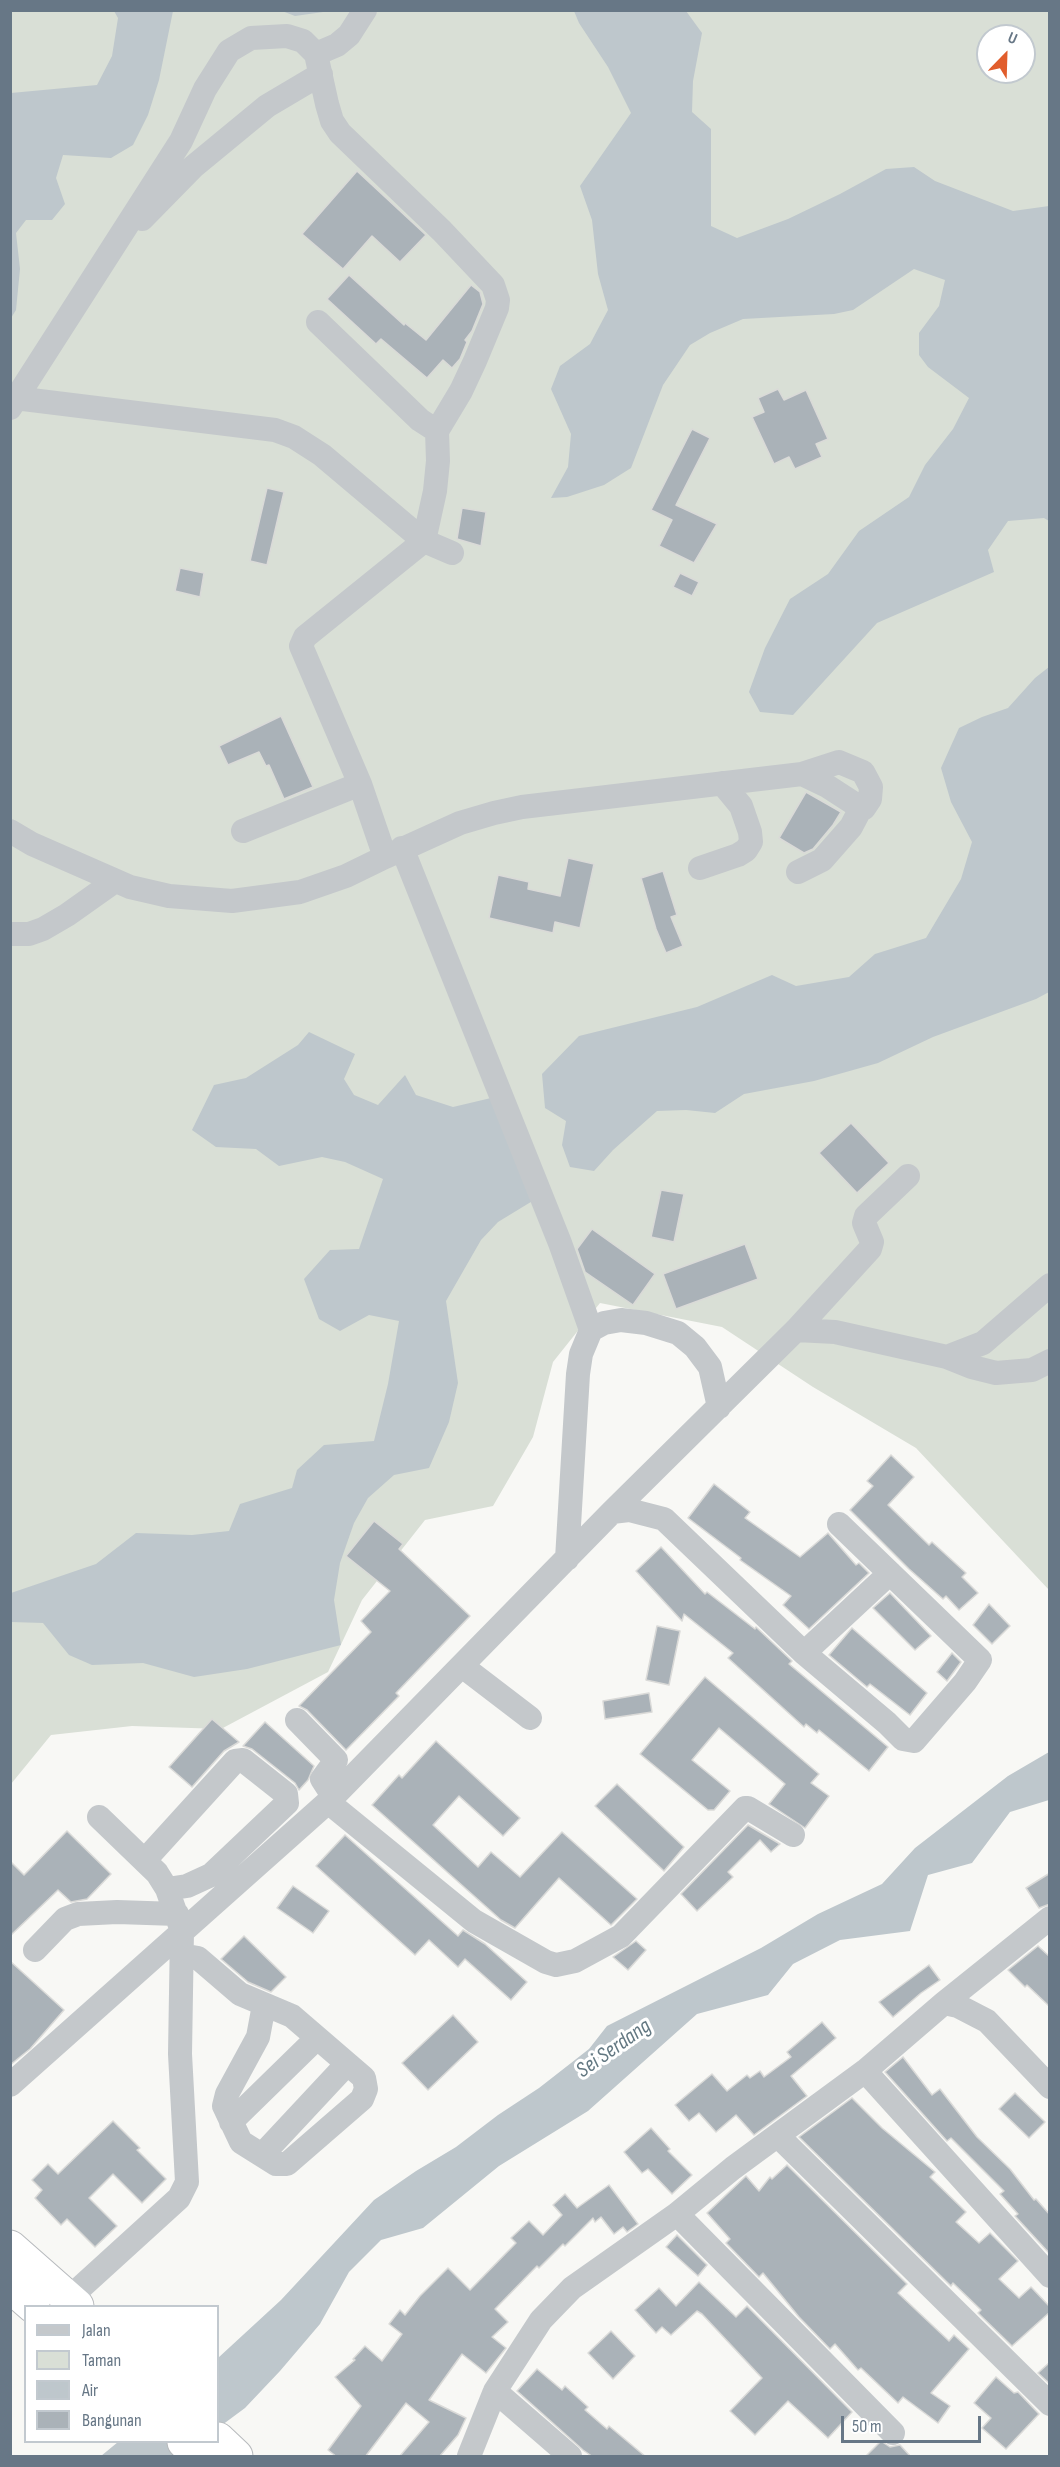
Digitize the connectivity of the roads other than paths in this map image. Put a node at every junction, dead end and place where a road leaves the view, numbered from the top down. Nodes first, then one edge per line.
1 (365, 10) edge
2 (318, 64) junction
3 (107, 255) junction
4 (318, 322) dead end
5 (13, 403) edge
6 (437, 432) junction
7 (424, 541) junction
8 (452, 553) dead end
9 (722, 783) junction
10 (360, 784) junction
11 (10, 831) edge
12 (243, 831) dead end
13 (393, 852) junction
14 (700, 868) dead end
15 (798, 872) dead end
16 (115, 881) junction
17 (10, 934) edge
18 (908, 1176) dead end
19 (1050, 1285) edge
20 (591, 1330) junction
21 (796, 1330) junction
22 (947, 1357) junction
23 (1050, 1361) edge
24 (719, 1407) junction
25 (612, 1512) junction
26 (839, 1524) dead end
27 (567, 1559) junction
28 (890, 1573) junction
29 (804, 1653) junction
30 (462, 1666) junction
31 (530, 1718) dead end
32 (297, 1720) dead end
33 (330, 1799) junction
34 (99, 1817) dead end
35 (793, 1835) dead end
36 (145, 1860) junction
37 (167, 1889) junction
38 (180, 1922) junction
39 (1046, 1926) edge
40 (36, 1950) dead end
41 (182, 1955) junction
42 (944, 2003) junction
43 (264, 2005) junction
44 (317, 2038) junction
45 (346, 2064) junction
46 (865, 2071) junction
47 (10, 2085) edge
48 (1050, 2087) edge
49 (231, 2122) junction
50 (778, 2136) junction
51 (261, 2155) junction
52 (677, 2214) junction
53 (10, 2247) edge
54 (1050, 2276) edge
55 (10, 2286) edge
56 (73, 2303) edge
57 (31, 2305) edge
58 (495, 2391) junction
59 (1050, 2404) edge
60 (893, 2433) dead end
61 (219, 2440) edge
62 (185, 2443) edge
63 (477, 2452) edge
64 (201, 2457) edge
65 (236, 2457) edge
66 (570, 2457) edge

1 - 2 street
2 - 3 street
2 - 3 street
2 - 6 street
3 - 5 street
4 - 6 street
5 - 7 street
6 - 7 street
7 - 8 street
7 - 10 street
9 - 13 street
9 - 14 street
9 - 15 street
10 - 12 street
10 - 13 street
11 - 16 street
13 - 16 street
13 - 20 street
16 - 17 street
18 - 21 street
19 - 22 street
20 - 24 street
20 - 27 street
21 - 22 street
21 - 24 street
22 - 23 street
24 - 25 street
25 - 27 street
25 - 29 street
26 - 28 street
27 - 30 street
28 - 29 street
28 - 29 street
30 - 31 street
30 - 33 street
32 - 33 street
33 - 35 street
33 - 38 street
34 - 36 street
36 - 37 street
36 - 37 street
37 - 38 street
38 - 40 street
38 - 41 street
38 - 47 street
39 - 42 street
41 - 43 street
41 - 56 street
42 - 46 street
42 - 48 street
43 - 44 street
43 - 49 street
44 - 45 street
44 - 49 street
45 - 51 street
45 - 51 street
46 - 50 street
46 - 54 street
49 - 51 street
50 - 52 street
50 - 59 street
52 - 58 street
52 - 60 street
53 - 56 highway
55 - 57 highway
58 - 63 street
58 - 66 street
61 - 65 highway
62 - 64 highway

